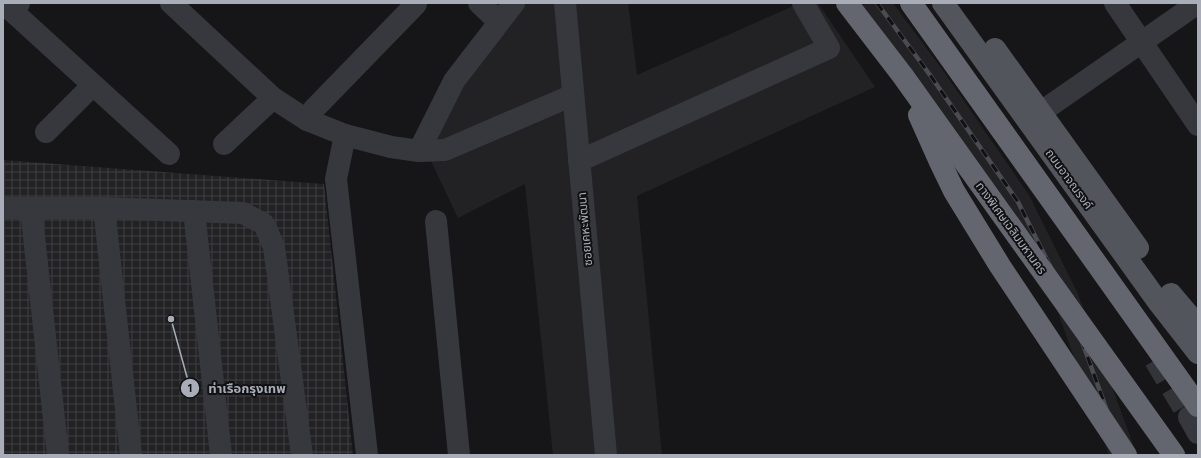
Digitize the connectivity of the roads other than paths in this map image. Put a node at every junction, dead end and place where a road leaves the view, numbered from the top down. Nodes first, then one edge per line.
1 (172, 3) edge
2 (416, 3) edge
3 (478, 3) edge
4 (514, 3) edge
5 (565, 3) edge
6 (803, 3) edge
7 (847, 3) edge
8 (911, 3) edge
9 (943, 3) edge
10 (961, 3) edge
11 (1114, 3) edge
12 (1198, 3) edge
13 (11, 6) edge
14 (499, 22) junction
15 (1141, 42) junction
16 (902, 76) junction
17 (93, 85) junction
18 (573, 95) junction
19 (273, 98) junction
20 (1034, 117) junction
21 (307, 120) junction
22 (1198, 125) edge
23 (46, 132) dead end
24 (345, 135) junction
25 (224, 144) dead end
26 (419, 151) junction
27 (169, 154) dead end
28 (579, 161) junction
29 (3, 208) edge
30 (104, 208) junction
31 (31, 209) junction
32 (194, 211) junction
33 (436, 221) dead end
34 (1198, 326) edge
35 (1198, 353) edge
36 (1195, 419) edge
37 (58, 455) edge
38 (131, 455) edge
39 (221, 455) edge
40 (302, 455) edge
41 (367, 455) edge
42 (459, 455) edge
43 (606, 455) edge
44 (1126, 455) edge
45 (1174, 455) edge

1 - 19 street
2 - 21 street
3 - 14 street
4 - 14 street
5 - 18 street, ซอยเคหะพัฒนา
6 - 28 street
7 - 16 highway, ทางพิเศษเฉลิมมหานคร, bridge
8 - 36 highway
9 - 20 main road, ถนนอาจณรงค์
10 - 20 main road, ถนนอาจณรงค์
11 - 15 street
12 - 15 street
13 - 17 street
14 - 26 street
15 - 20 street
15 - 22 street
16 - 44 highway, bridge
16 - 45 highway, ทางพิเศษเฉลิมมหานคร, bridge
17 - 23 street
17 - 27 street
18 - 26 street
18 - 28 street, ซอยเคหะพัฒนา
19 - 21 street
19 - 25 street
20 - 34 main road, ถนนอาจณรงค์
20 - 35 main road, ถนนอาจณรงค์
21 - 24 street
24 - 26 street
24 - 41 street
28 - 43 street, ซอยเคหะพัฒนา
29 - 31 street
30 - 31 street
30 - 32 street
30 - 38 street
31 - 37 street
32 - 39 street
32 - 40 street
33 - 42 street

